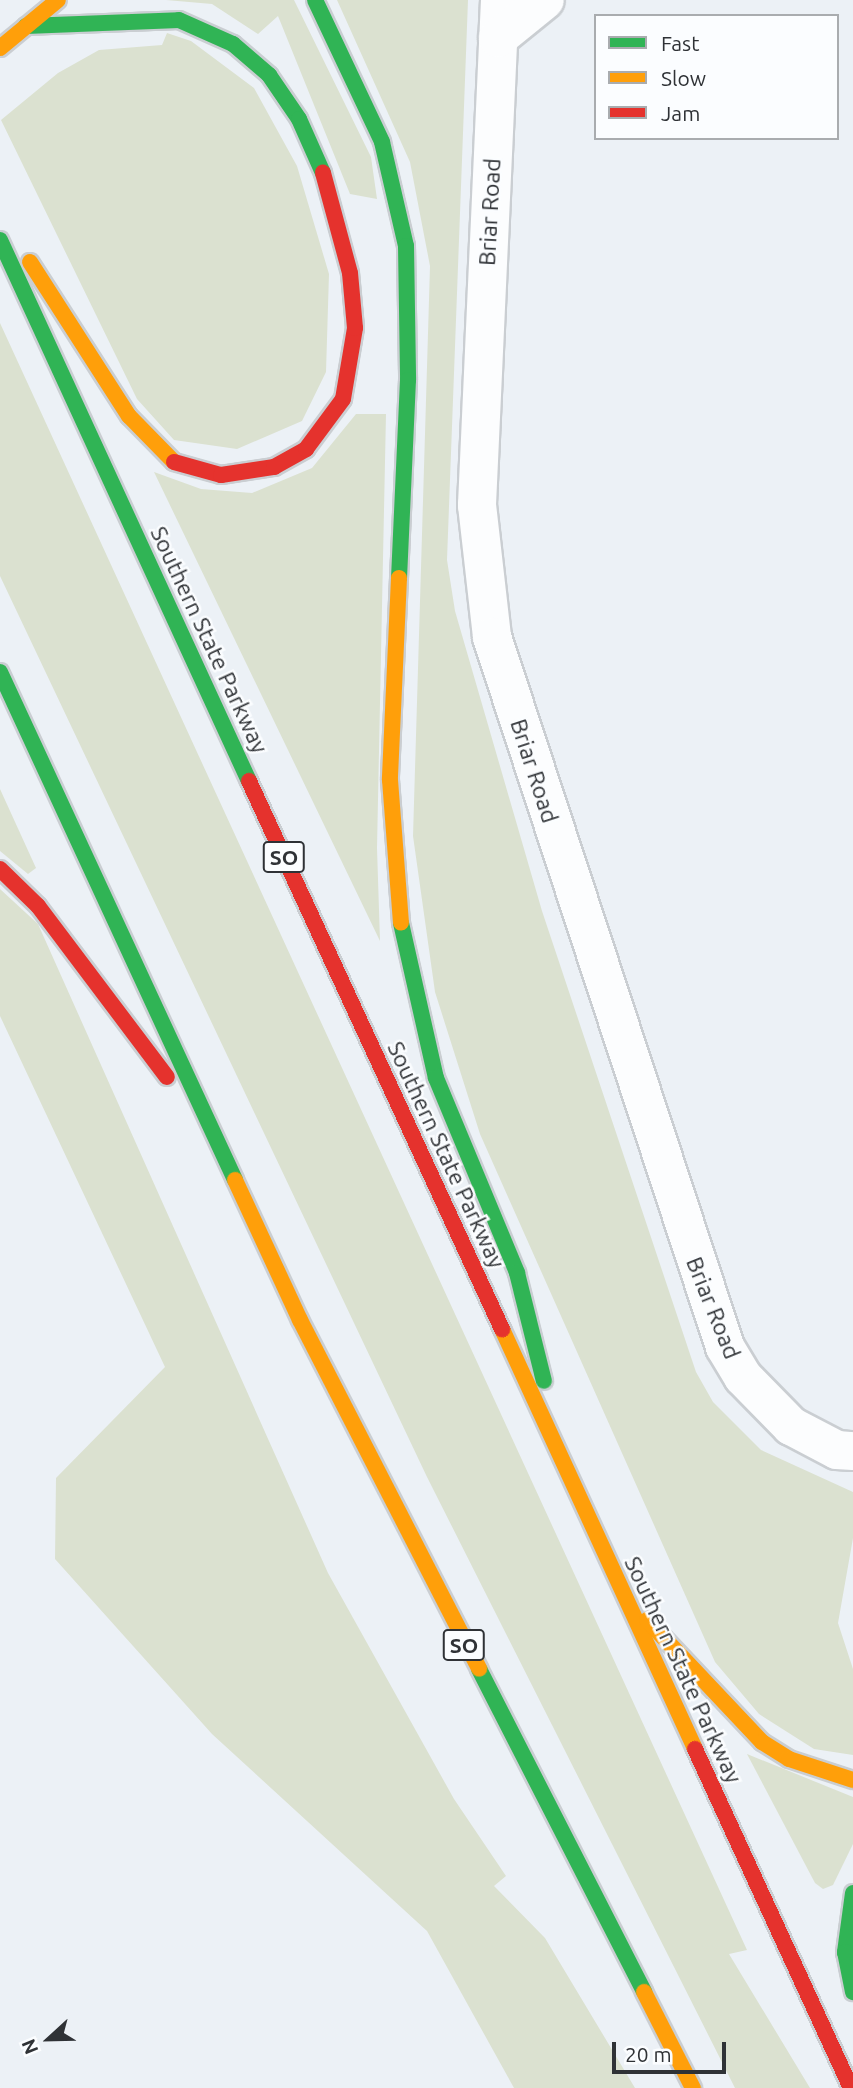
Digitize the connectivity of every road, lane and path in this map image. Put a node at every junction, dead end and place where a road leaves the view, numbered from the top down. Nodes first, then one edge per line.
1 (58, 0) edge
2 (315, 0) edge
3 (500, 0) edge
4 (545, 0) edge
5 (26, 26) junction
6 (498, 38) junction
7 (0, 48) edge
8 (0, 217) edge
9 (0, 240) edge
10 (0, 672) edge
11 (0, 869) edge
12 (215, 1143) junction
13 (853, 1451) edge
14 (568, 1474) junction
15 (622, 1593) junction
16 (853, 1780) edge
17 (853, 1893) edge
18 (853, 1992) edge
19 (693, 2088) edge
20 (851, 2088) edge

1 - 5 main road
2 - 14 main road
3 - 6 street, Briar Road
4 - 6 street
5 - 7 main road
5 - 8 main road
6 - 13 street, Briar Road
9 - 14 main road, Southern State Parkway / SO
10 - 12 main road, SO
11 - 12 main road
12 - 19 main road, SO
14 - 15 main road, Southern State Parkway / SO
15 - 16 main road
15 - 20 main road, Southern State Parkway / SO
17 - 18 main road

